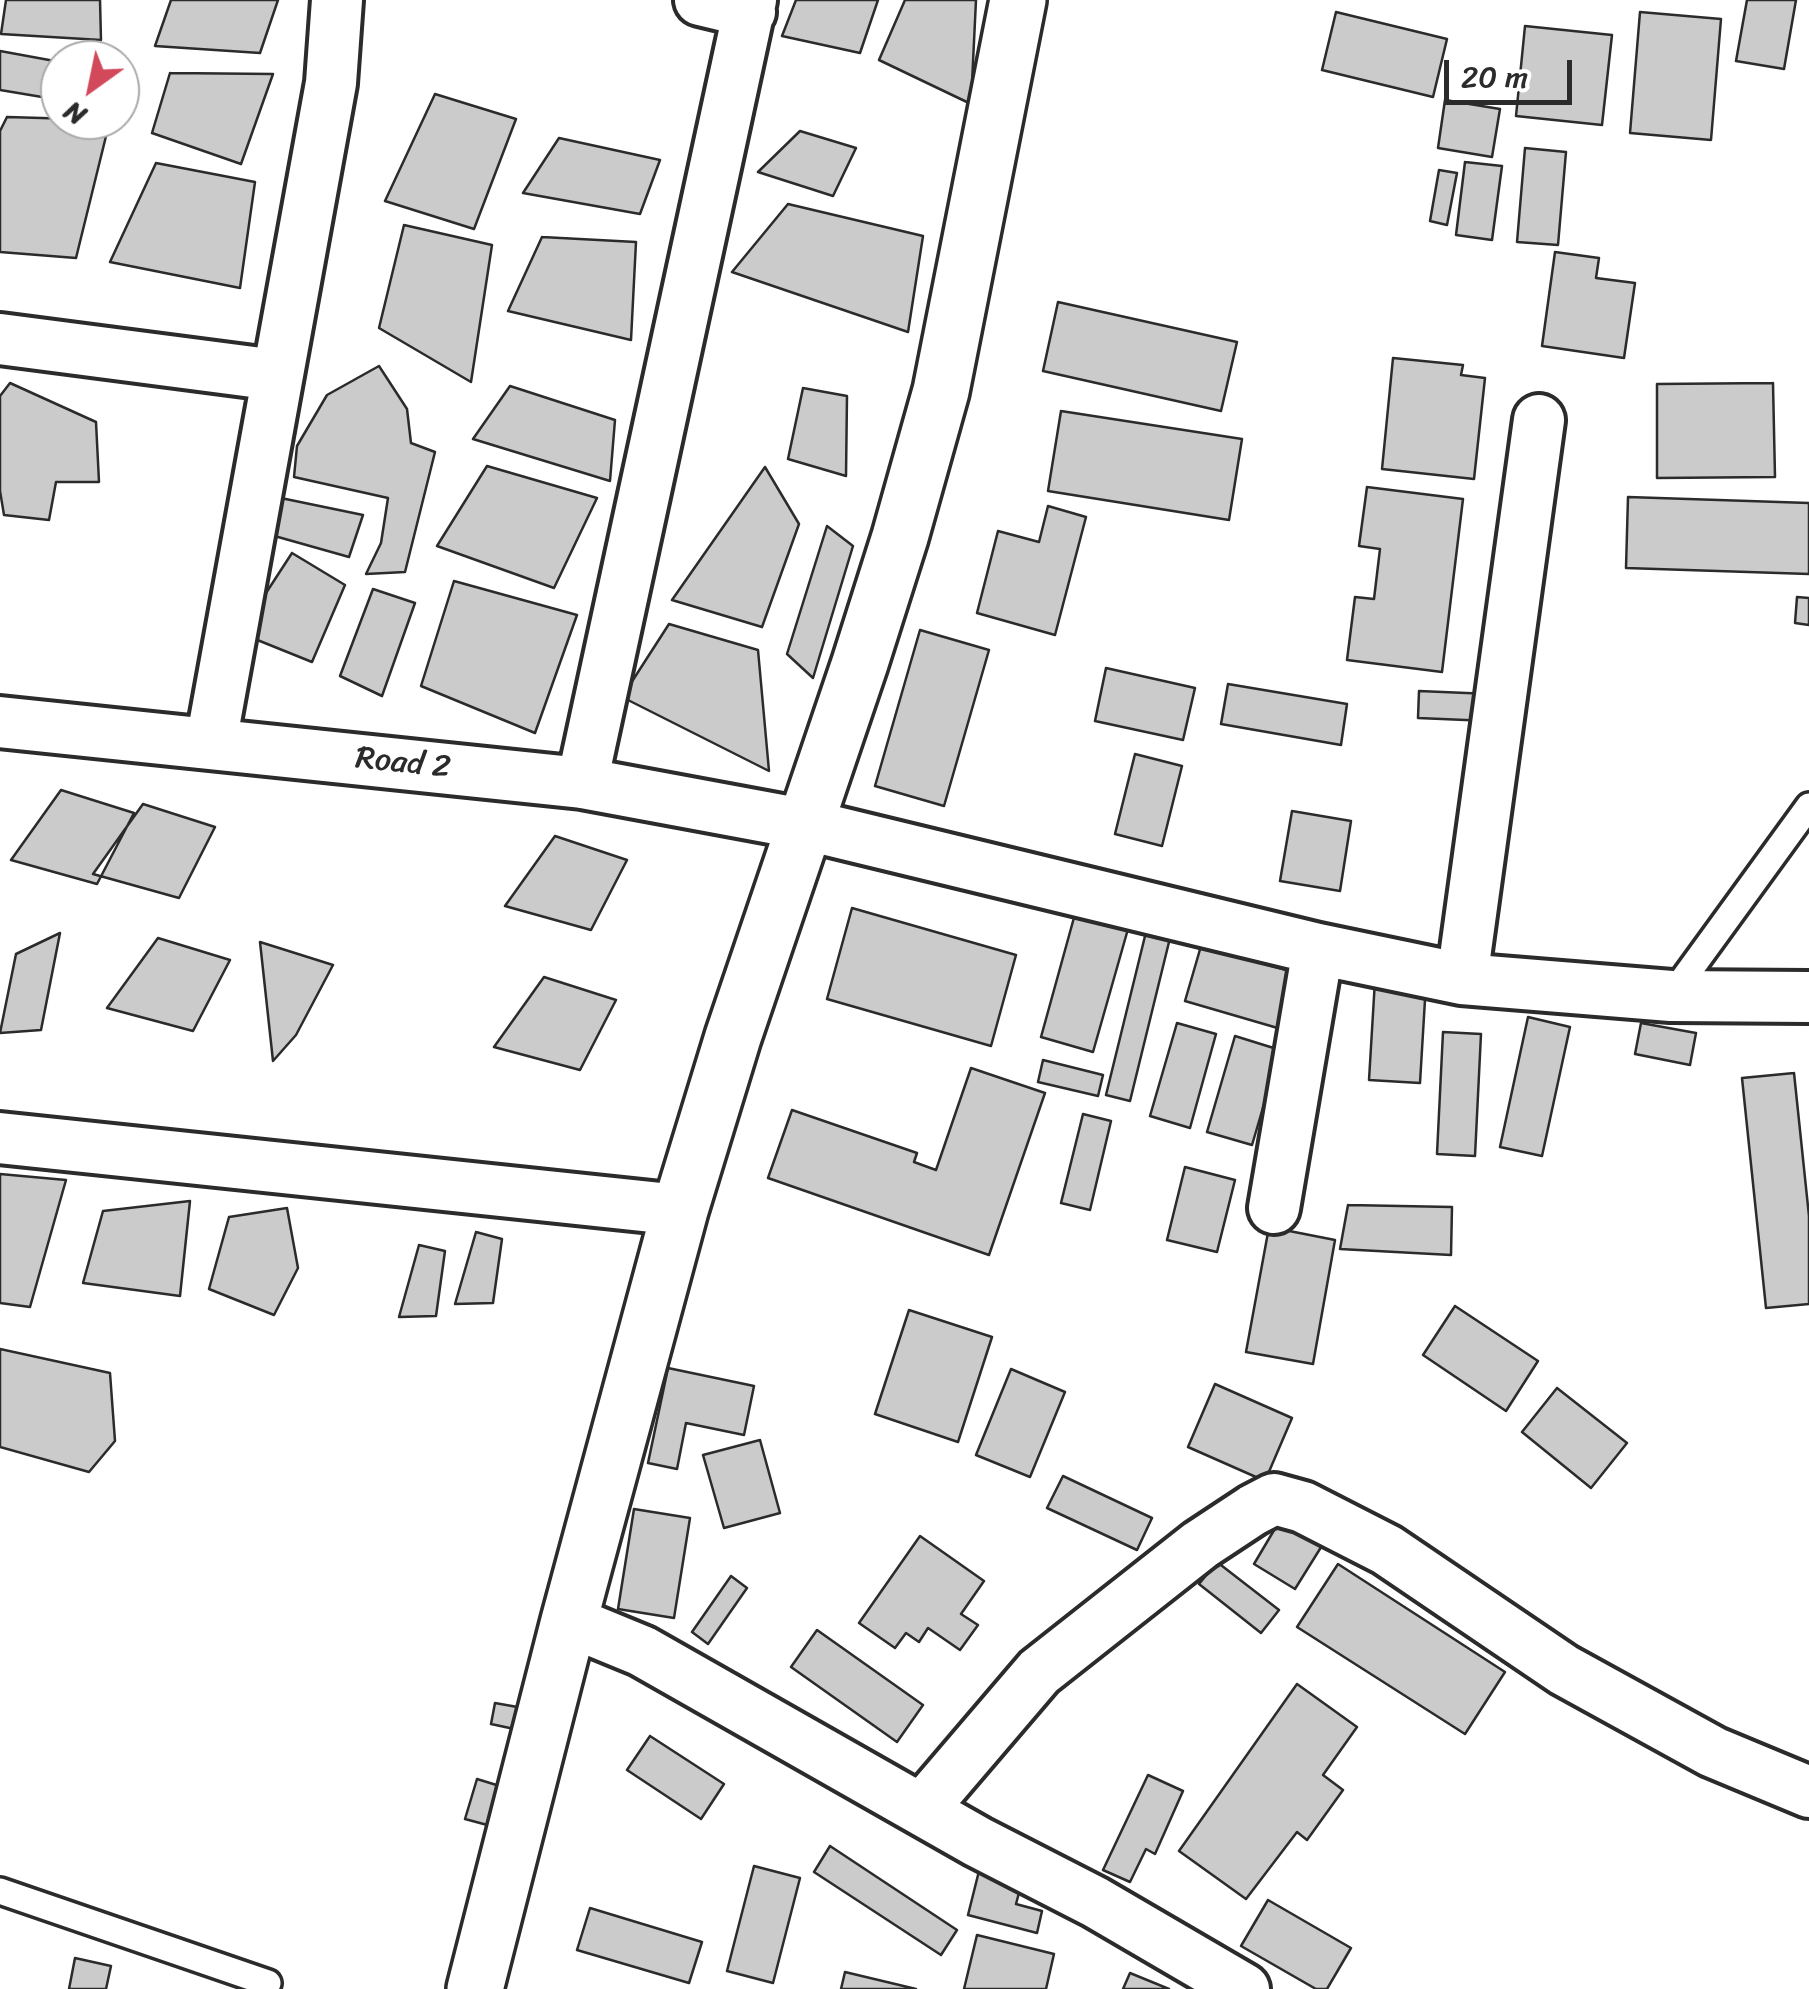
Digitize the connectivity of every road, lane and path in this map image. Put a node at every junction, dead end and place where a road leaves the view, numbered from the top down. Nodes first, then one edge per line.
1 (337, 0) edge
2 (700, 0) edge
3 (1018, 0) edge
4 (750, 6) edge
5 (0, 339) edge
6 (276, 375) junction
7 (1539, 420) dead end
8 (0, 722) edge
9 (211, 743) junction
10 (582, 783) junction
11 (1809, 806) edge
12 (803, 824) junction
13 (1318, 949) junction
14 (1462, 979) junction
15 (1672, 996) junction
16 (1809, 997) edge
17 (0, 1138) edge
18 (1274, 1208) dead end
19 (680, 1210) junction
20 (569, 1621) junction
21 (1809, 1792) edge
22 (922, 1809) junction
23 (1, 1894) edge
24 (268, 1983) dead end
25 (475, 1989) edge
26 (1244, 1989) edge

1 - 6 street
2 - 4 street
3 - 12 street
4 - 10 street
5 - 6 street
6 - 9 street
7 - 14 street
8 - 9 street, Road 2
9 - 10 street, Road 2
10 - 12 street, Road 2
11 - 15 lane
12 - 13 street, Road 2
12 - 19 street
13 - 14 street, Road 2
13 - 18 street
14 - 15 street, Road 2
15 - 16 street, Road 2
17 - 19 street
19 - 20 street
20 - 22 street
20 - 25 street
21 - 22 street
22 - 26 street
23 - 24 lane

